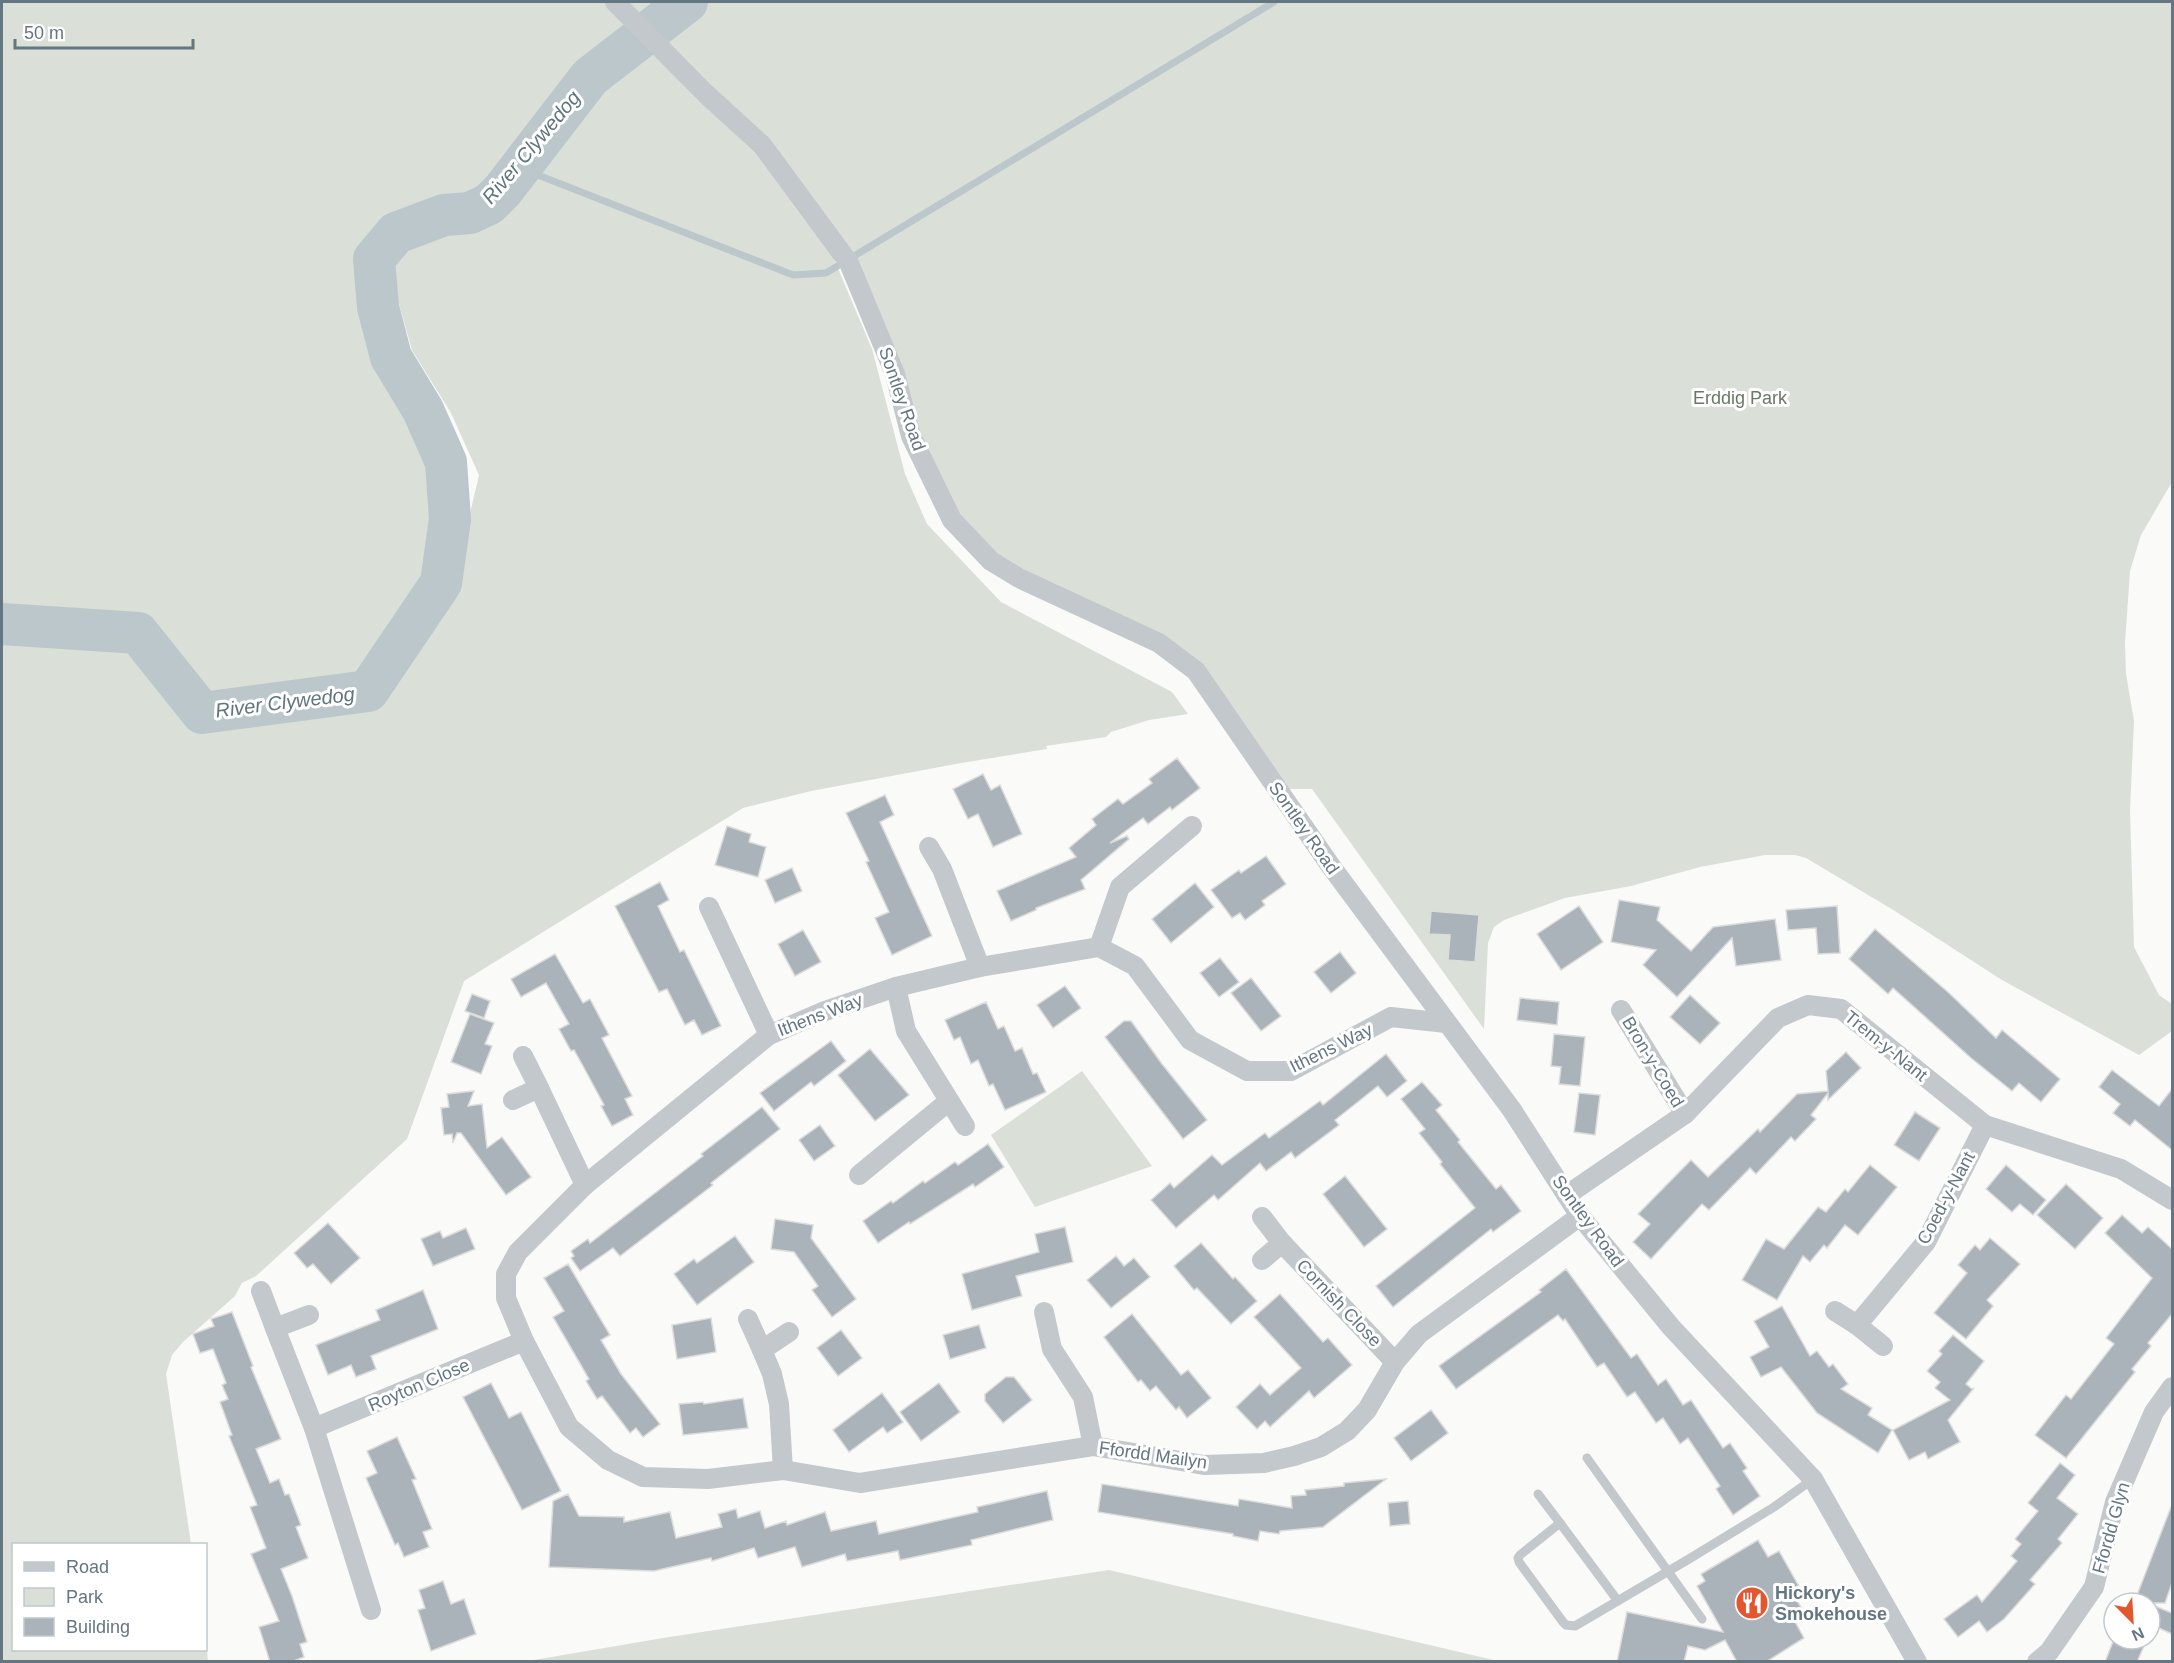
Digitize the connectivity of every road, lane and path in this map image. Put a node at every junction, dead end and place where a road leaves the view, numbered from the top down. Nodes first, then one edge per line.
1 (617, 4) edge
2 (1192, 826) dead end
3 (929, 847) dead end
4 (709, 907) dead end
5 (1099, 947) junction
6 (980, 967) junction
7 (896, 987) junction
8 (1621, 1010) dead end
9 (1446, 1023) junction
10 (769, 1035) junction
11 (523, 1056) dead end
12 (538, 1088) junction
13 (513, 1100) dead end
14 (949, 1101) junction
15 (1685, 1114) junction
16 (1985, 1125) junction
17 (965, 1126) dead end
18 (859, 1175) dead end
19 (585, 1185) junction
20 (1567, 1195) junction
21 (2172, 1200) edge
22 (1580, 1216) junction
23 (1262, 1217) dead end
24 (1282, 1244) junction
25 (1262, 1260) dead end
26 (261, 1291) dead end
27 (1835, 1311) dead end
28 (1044, 1312) dead end
29 (309, 1315) dead end
30 (748, 1319) dead end
31 (1857, 1325) junction
32 (275, 1328) junction
33 (789, 1332) dead end
34 (524, 1341) junction
35 (1883, 1346) dead end
36 (762, 1350) junction
37 (1395, 1362) junction
38 (2172, 1387) edge
39 (314, 1428) junction
40 (1093, 1446) junction
41 (1587, 1458) dead end
42 (783, 1470) junction
43 (708, 1479) joint
44 (1813, 1479) junction
45 (1538, 1494) dead end
46 (1560, 1523) junction
47 (1669, 1571) junction
48 (1618, 1600) junction
49 (371, 1610) dead end
50 (1702, 1619) dead end
51 (1917, 1662) edge
52 (2037, 1662) edge

1 - 9 street, Sontley Road
2 - 5 street
3 - 6 street
4 - 10 street
5 - 6 street, Ithens Way
5 - 9 street, Ithens Way
6 - 7 street, Ithens Way
7 - 10 street, Ithens Way
7 - 14 street
8 - 15 street, Bron-y-Coed
9 - 20 street, Sontley Road
10 - 19 street, Ithens Way
11 - 12 street
12 - 13 street
12 - 19 street
14 - 17 street
14 - 18 street
15 - 16 street, Trem-y-Nant
15 - 20 street, Trem-y-Nant
16 - 21 street, Trem-y-Nant
16 - 31 street, Coed-y-Nant
19 - 34 street, Ithens Way
20 - 22 street, Sontley Road
22 - 37 street, Ffordd Mailyn
22 - 44 street, Sontley Road
23 - 24 street, Cornish Close
24 - 25 street, Cornish Close
24 - 37 street, Cornish Close
26 - 32 street
27 - 31 street
28 - 40 street
29 - 32 street
30 - 36 street
31 - 35 street
32 - 39 street
33 - 36 street
34 - 39 street, Royton Close
34 - 43 street, Ithens Way
36 - 42 street
37 - 40 street, Ffordd Mailyn
38 - 52 street, Ffordd Glyn
39 - 49 street
40 - 42 street, Ffordd Mailyn
41 - 47 lane
42 - 43 street, Ffordd Mailyn
44 - 47 lane
44 - 51 street, Sontley Road
45 - 46 lane
46 - 48 lane
46 - 48 lane
47 - 48 lane
47 - 50 lane

